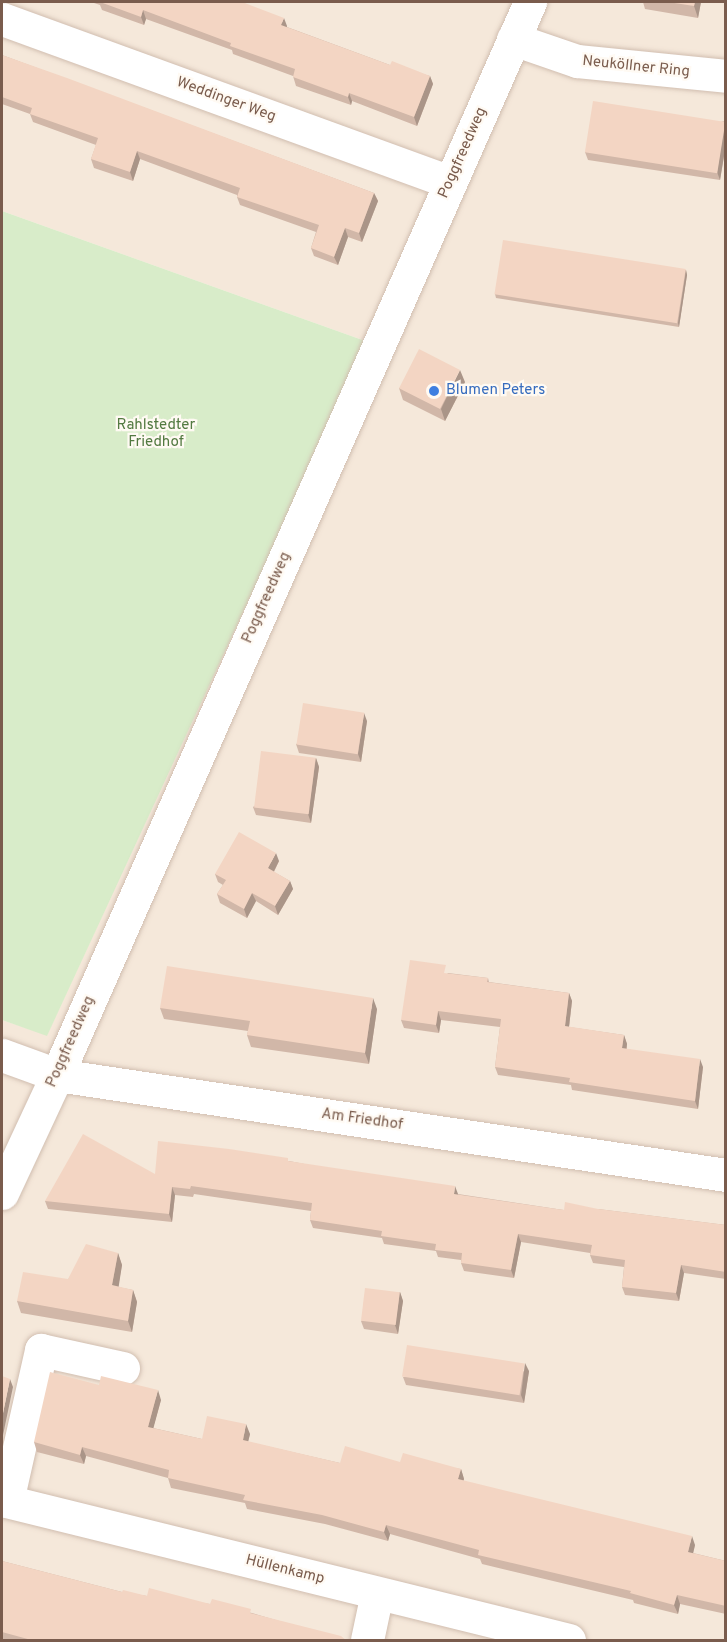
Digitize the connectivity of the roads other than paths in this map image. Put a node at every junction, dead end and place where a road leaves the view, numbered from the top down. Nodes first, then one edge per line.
1 (530, 2) edge
2 (2, 19) edge
3 (513, 39) junction
4 (726, 76) edge
5 (450, 182) junction
6 (2, 1055) edge
7 (57, 1075) junction
8 (726, 1174) edge
9 (2, 1193) edge
10 (123, 1368) dead end
11 (4, 1500) edge
12 (377, 1593) junction
13 (367, 1641) edge
14 (569, 1641) edge

1 - 3 street, Poggfreedweg
2 - 5 street, Weddinger Weg
3 - 4 street, Neuköllner Ring
3 - 5 street, Poggfreedweg
5 - 7 street, Poggfreedweg
6 - 7 street, Am Friedhof
7 - 8 street, Am Friedhof
7 - 9 street, Poggfreedweg
10 - 11 street
11 - 12 street, Hüllenkamp
12 - 13 street
12 - 14 street, Hüllenkamp

